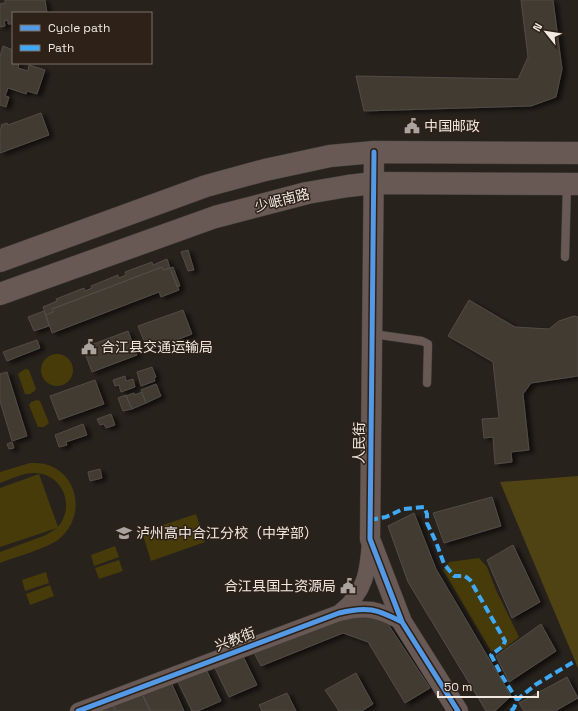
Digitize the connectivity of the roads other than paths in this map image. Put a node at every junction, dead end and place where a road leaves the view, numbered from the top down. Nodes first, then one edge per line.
1 (374, 152) junction
2 (578, 153) edge
3 (574, 180) edge
4 (374, 183) junction
5 (565, 257) dead end
6 (0, 260) edge
7 (0, 294) edge
8 (372, 334) junction
9 (427, 383) dead end
10 (370, 539) junction
11 (339, 613) junction
12 (402, 622) junction
13 (78, 711) edge
14 (458, 711) edge

1 - 2 main road
1 - 4 street, 人民街
1 - 6 main road
3 - 4 main road, 少岷南路
3 - 5 lane
4 - 7 main road, 少岷南路
4 - 8 street, 人民街
8 - 9 lane
8 - 10 street, 人民街
10 - 11 street
10 - 12 street, 人民街
11 - 12 street, 兴教街
11 - 13 street, 兴教街
12 - 14 street, 人民街

